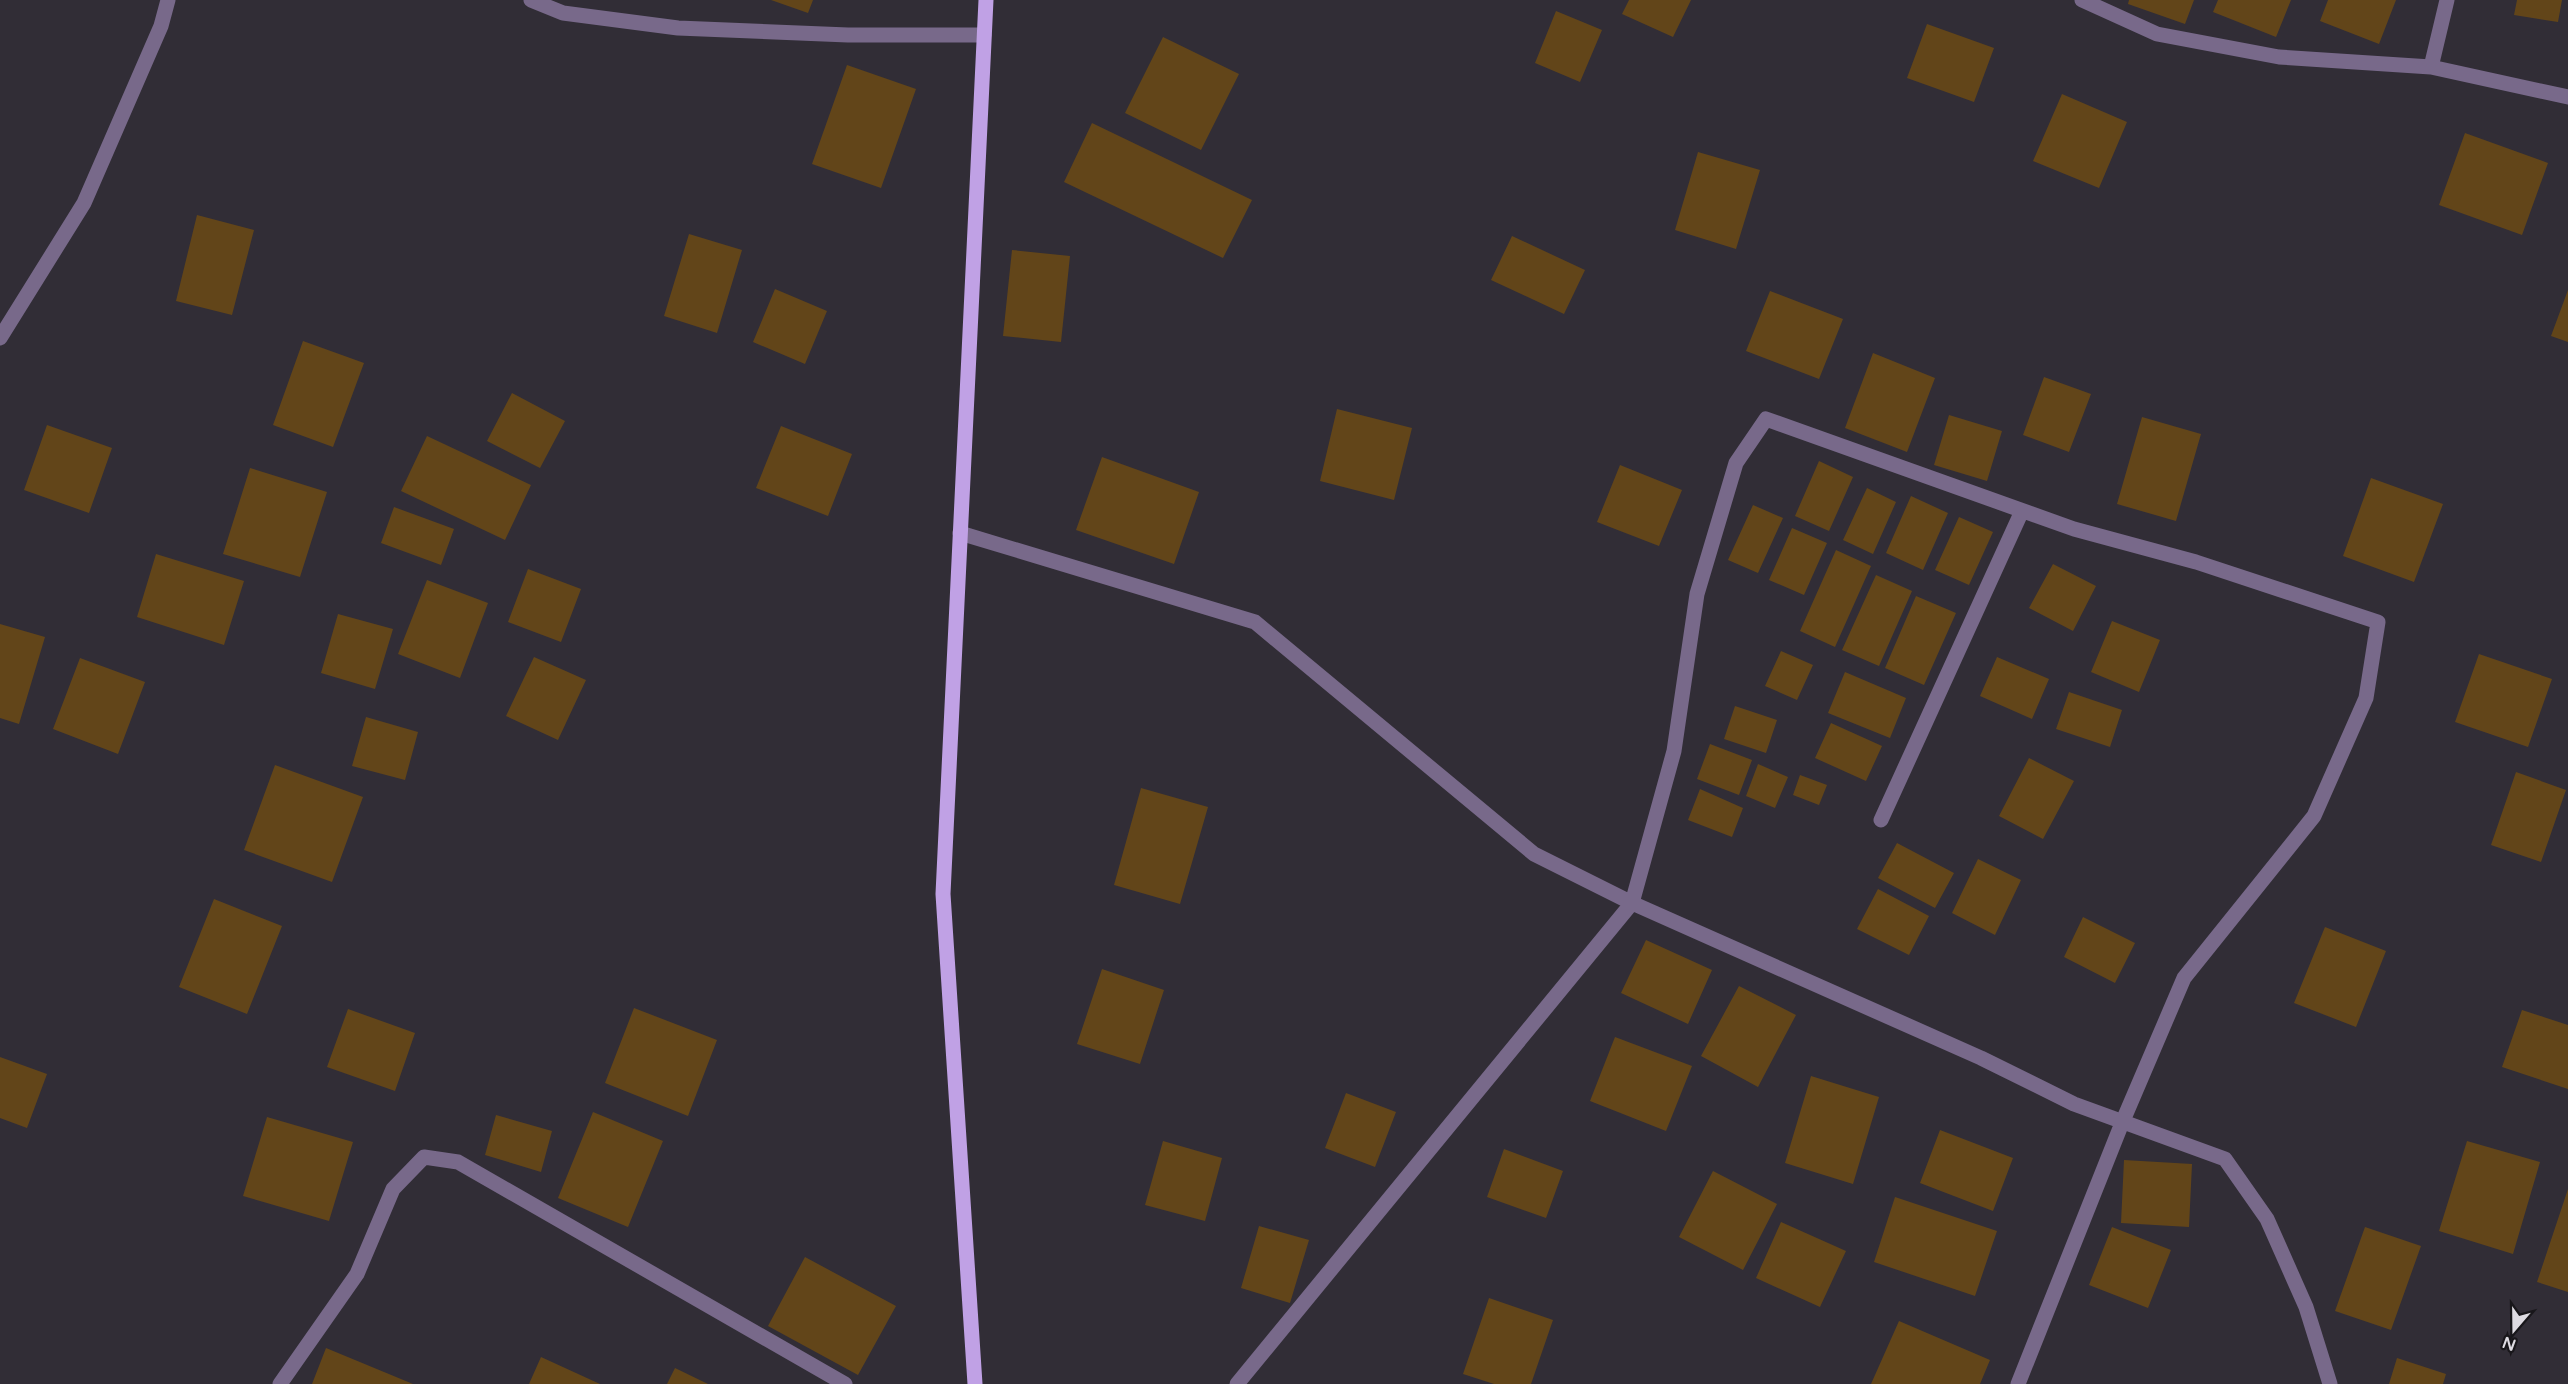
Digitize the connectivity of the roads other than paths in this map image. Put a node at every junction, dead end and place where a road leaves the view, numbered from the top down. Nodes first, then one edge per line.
1 (168, 0) edge
2 (531, 0) edge
3 (986, 0) edge
4 (2082, 0) edge
5 (2447, 0) edge
6 (984, 35) junction
7 (2431, 67) junction
8 (2568, 97) edge
9 (0, 338) edge
10 (2022, 511) junction
11 (960, 533) junction
12 (1881, 820) dead end
13 (1632, 903) junction
14 (2122, 1123) junction
15 (280, 1384) edge
16 (845, 1384) edge
17 (975, 1384) edge
18 (1238, 1384) edge
19 (2018, 1384) edge
20 (2330, 1384) edge

1 - 9 street
2 - 6 street
3 - 6 main road
4 - 7 street
5 - 7 street
6 - 11 main road
7 - 8 street
10 - 12 street
10 - 13 street
10 - 14 street
11 - 13 street
11 - 17 main road
13 - 14 street
13 - 18 street
14 - 19 street
14 - 20 street
15 - 16 street

